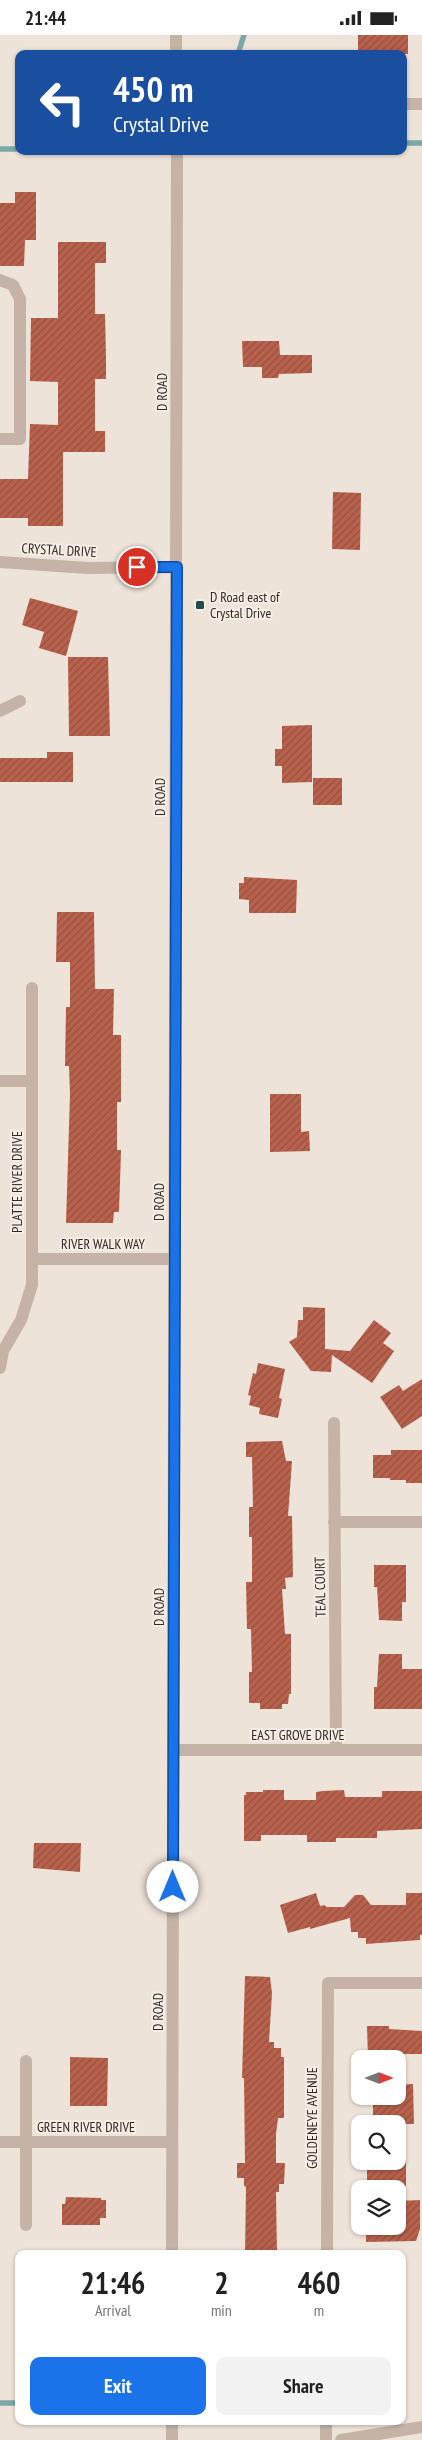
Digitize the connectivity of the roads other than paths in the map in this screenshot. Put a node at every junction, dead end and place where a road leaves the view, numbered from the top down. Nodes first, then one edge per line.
1 (176, 35) edge
2 (176, 50) edge
3 (407, 104) edge
4 (422, 104) edge
5 (177, 155) edge
6 (0, 280) edge
7 (0, 439) edge
8 (0, 561) edge
9 (177, 567) junction
10 (20, 701) dead end
11 (0, 711) edge
12 (32, 988) dead end
13 (0, 1081) edge
14 (32, 1081) junction
15 (32, 1259) junction
16 (174, 1259) junction
17 (0, 1368) edge
18 (334, 1423) dead end
19 (334, 1522) junction
20 (422, 1523) edge
21 (173, 1750) junction
22 (336, 1750) junction
23 (422, 1750) edge
24 (422, 1983) edge
25 (26, 2061) dead end
26 (0, 2142) edge
27 (26, 2142) junction
28 (172, 2142) junction
29 (26, 2225) dead end
30 (172, 2250) edge
31 (327, 2250) edge
32 (172, 2425) edge
33 (326, 2425) edge
34 (422, 2427) edge
35 (172, 2440) edge
36 (326, 2440) edge
37 (341, 2440) edge

1 - 2 street
3 - 4 street
5 - 9 street, D ROAD
6 - 7 street
8 - 9 street, CRYSTAL DRIVE
9 - 16 street, D ROAD
10 - 11 street
12 - 14 street, PLATTE RIVER DRIVE
13 - 14 street
14 - 15 street, PLATTE RIVER DRIVE
15 - 16 street, RIVER WALK WAY
15 - 17 street, PLATTE RIVER DRIVE
16 - 21 street, D ROAD
18 - 19 street, TEAL COURT
19 - 20 street
19 - 22 street, TEAL COURT
21 - 22 street, EAST GROVE DRIVE
21 - 28 street, D ROAD
22 - 23 street, EAST GROVE DRIVE
24 - 31 street, GOLDENEYE AVENUE
25 - 27 street
26 - 27 street, GREEN RIVER DRIVE
27 - 28 street, GREEN RIVER DRIVE
27 - 29 street
28 - 30 street, D ROAD
32 - 35 street
33 - 36 street
34 - 37 street

